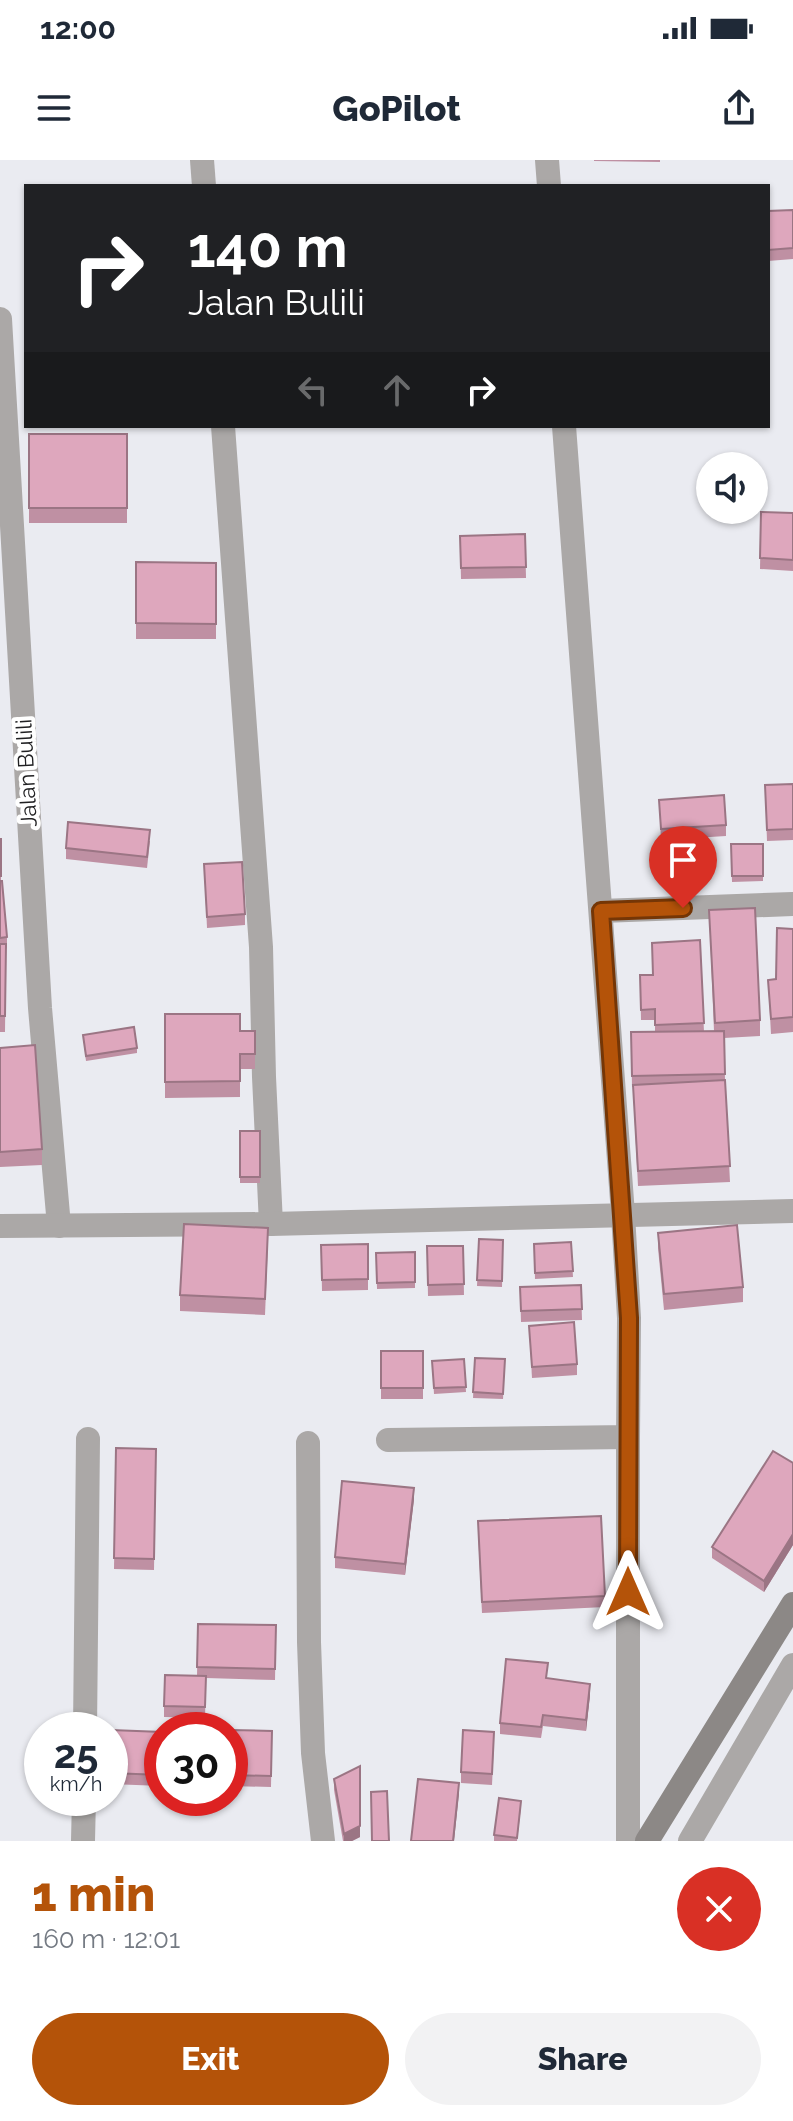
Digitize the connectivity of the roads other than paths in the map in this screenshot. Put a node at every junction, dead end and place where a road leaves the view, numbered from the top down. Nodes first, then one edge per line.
1 (202, 160) edge
2 (547, 160) edge
3 (204, 184) edge
4 (549, 184) edge
5 (0, 319) edge
6 (223, 428) edge
7 (564, 428) edge
8 (793, 904) edge
9 (601, 911) junction
10 (793, 1211) edge
11 (623, 1214) junction
12 (271, 1224) junction
13 (0, 1226) edge
14 (59, 1226) junction
15 (628, 1437) junction
16 (88, 1439) dead end
17 (388, 1440) dead end
18 (308, 1443) dead end
19 (793, 1604) edge
20 (793, 1665) edge
21 (85, 1712) edge
22 (84, 1816) edge
23 (83, 1841) edge
24 (323, 1841) edge
25 (628, 1841) edge
26 (647, 1841) edge
27 (690, 1841) edge

1 - 3 street
2 - 4 street
5 - 14 street, Jalan Bulili
6 - 12 street
7 - 9 street
8 - 9 street
9 - 11 street
10 - 11 street
11 - 12 street
11 - 15 street
12 - 14 street
13 - 14 street
15 - 17 street
15 - 25 street
16 - 21 street
18 - 24 street
19 - 26 street
20 - 27 street
22 - 23 street

